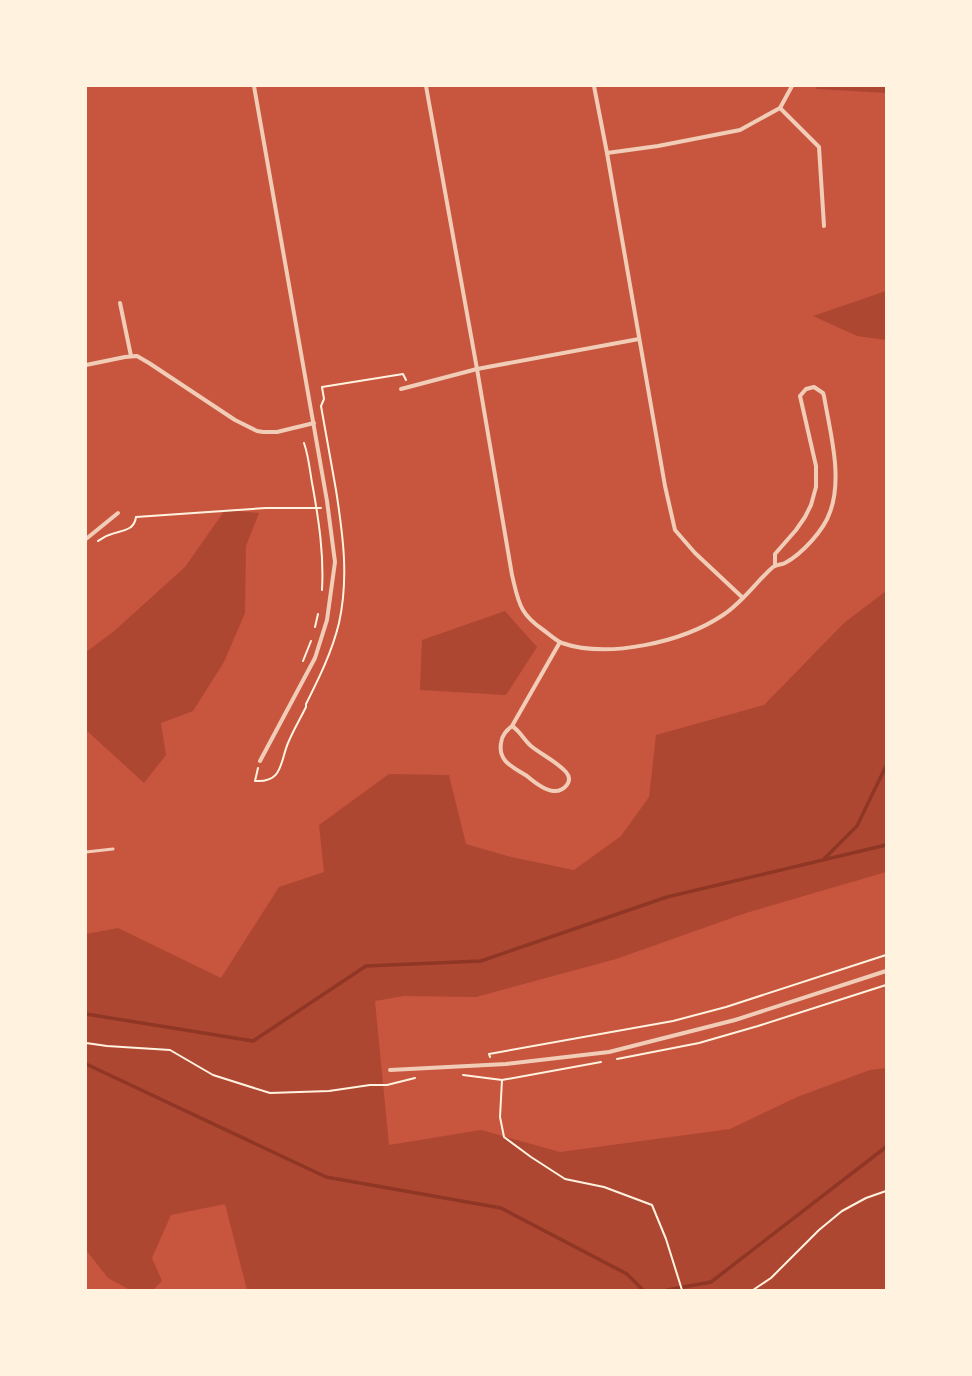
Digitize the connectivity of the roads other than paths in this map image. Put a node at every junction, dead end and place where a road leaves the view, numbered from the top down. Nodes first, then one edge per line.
1 (254, 86) edge
2 (426, 86) edge
3 (594, 86) edge
4 (792, 86) edge
5 (780, 108) junction
6 (607, 153) junction
7 (824, 226) dead end
8 (120, 303) dead end
9 (639, 339) junction
10 (131, 356) junction
11 (86, 365) edge
12 (477, 369) junction
13 (401, 389) dead end
14 (314, 423) junction
15 (118, 513) dead end
16 (86, 539) edge
17 (775, 566) junction
18 (743, 598) junction
19 (560, 642) junction
20 (512, 726) junction
21 (260, 761) road end
22 (113, 849) dead end
23 (86, 852) edge
24 (886, 971) edge
25 (390, 1070) dead end

1 - 14 street
2 - 12 street
3 - 6 street
4 - 5 street
5 - 6 street
5 - 7 street
6 - 9 street
8 - 10 street
9 - 12 street
9 - 18 street
10 - 11 street
10 - 14 street
12 - 13 street
12 - 19 street
14 - 21 street
15 - 16 street
17 - 17 street
17 - 18 street
18 - 19 street
19 - 20 street
20 - 20 street
22 - 23 lane
24 - 25 street

